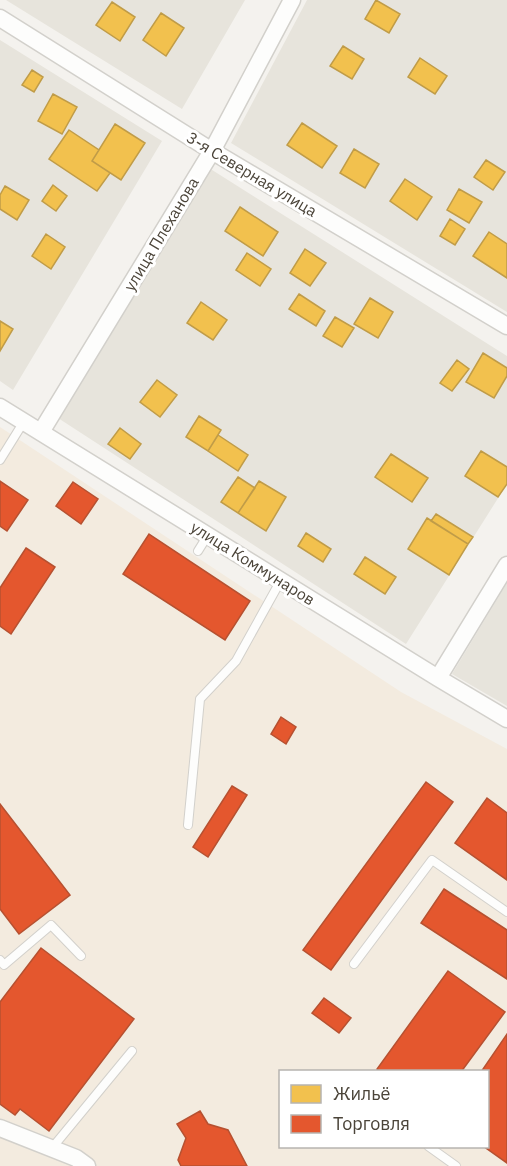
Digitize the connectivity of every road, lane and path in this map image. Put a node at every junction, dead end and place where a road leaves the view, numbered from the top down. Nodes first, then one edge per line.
1 (292, 0) edge
2 (0, 18) edge
3 (212, 151) junction
4 (507, 326) edge
5 (0, 407) edge
6 (23, 423) junction
7 (41, 432) junction
8 (0, 460) edge
9 (208, 535) junction
10 (198, 551) dead end
11 (507, 565) edge
12 (281, 580) junction
13 (438, 678) junction
14 (507, 719) edge
15 (188, 825) dead end
16 (507, 912) edge
17 (81, 956) dead end
18 (0, 960) edge
19 (354, 964) dead end
20 (132, 1051) dead end
21 (0, 1128) edge
22 (431, 1148) edge
23 (52, 1149) junction
24 (87, 1166) edge
25 (456, 1166) edge

1 - 3 street, улица Плеханова
2 - 3 street, 3-я Северная улица
3 - 4 street, 3-я Северная улица
3 - 7 street, улица Плеханова
5 - 6 street, улица Коммунаров
6 - 7 street, улица Коммунаров
6 - 8 lane
7 - 9 street, улица Коммунаров
9 - 10 lane
9 - 12 street, улица Коммунаров
11 - 13 street
12 - 13 street, улица Коммунаров
12 - 15 lane
13 - 14 street, улица Коммунаров
16 - 19 lane
17 - 18 lane
20 - 23 lane
21 - 23 street
22 - 25 lane
23 - 24 street

